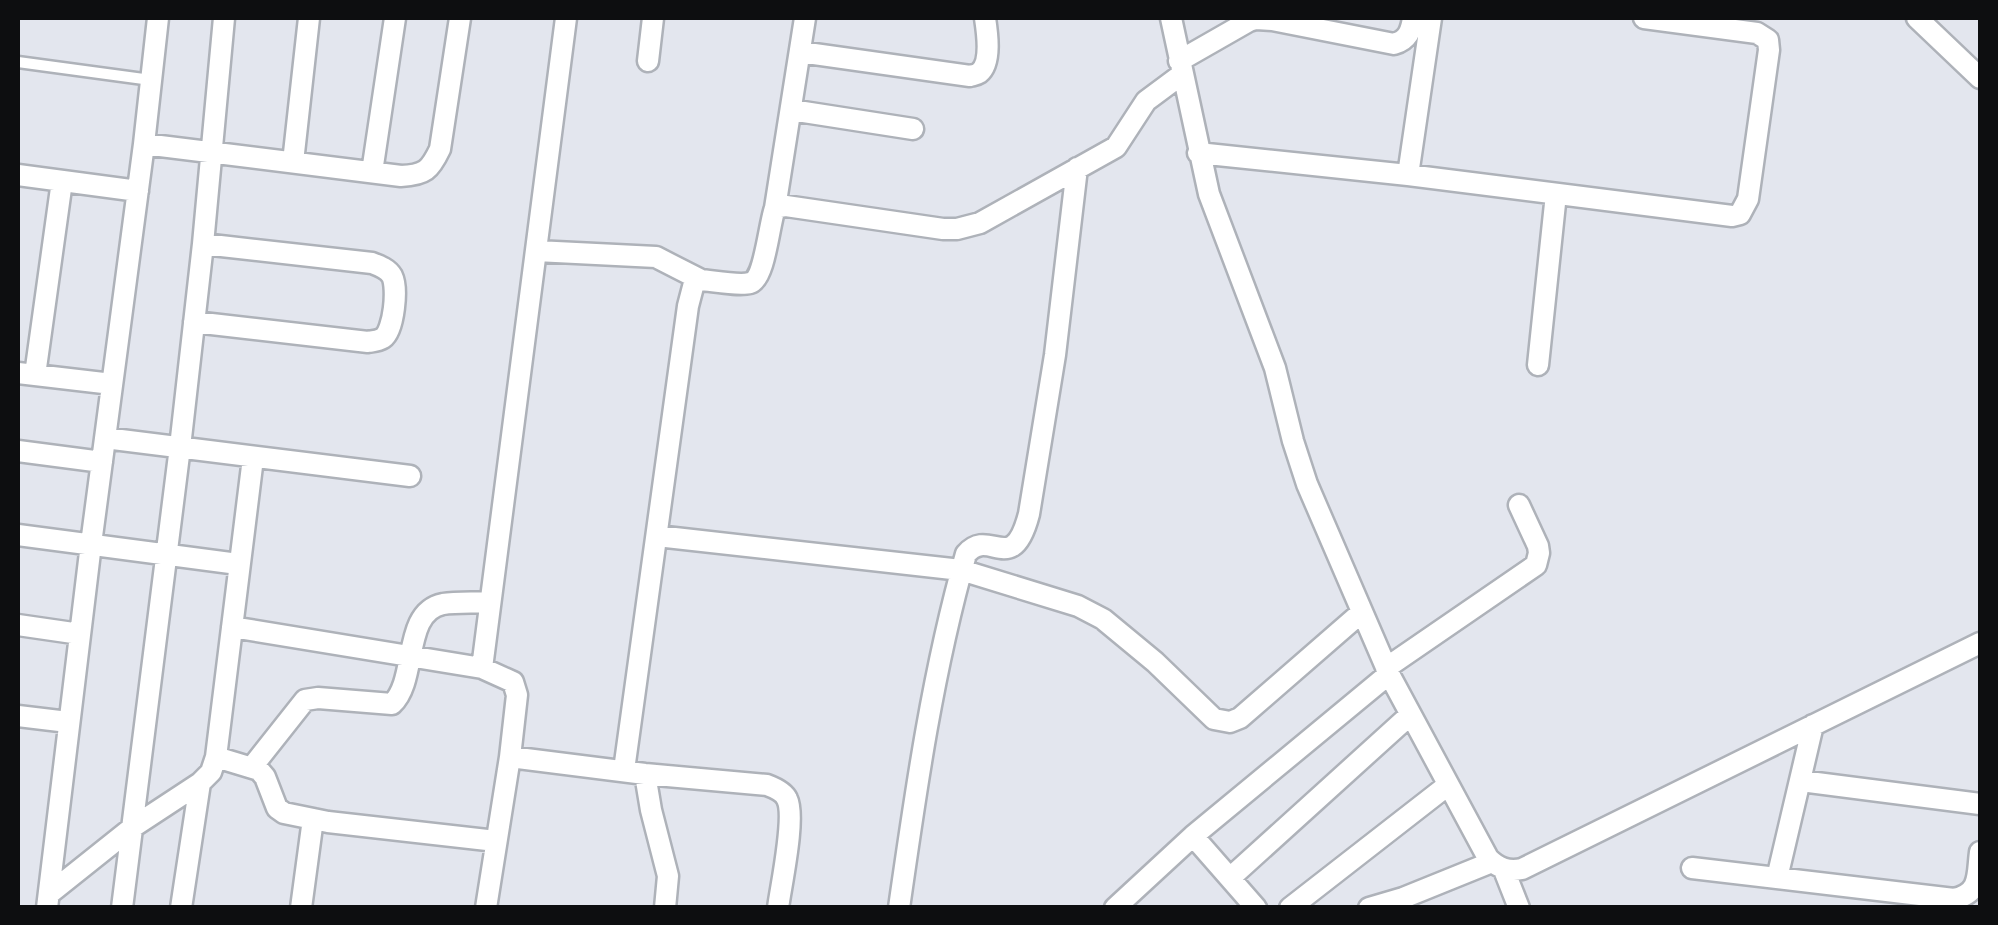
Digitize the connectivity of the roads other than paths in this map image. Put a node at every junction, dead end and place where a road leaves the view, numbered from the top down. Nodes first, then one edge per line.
1 (136, 18) edge
2 (224, 18) edge
3 (309, 18) edge
4 (395, 18) edge
5 (460, 18) edge
6 (566, 18) edge
7 (653, 18) edge
8 (806, 18) edge
9 (985, 18) edge
10 (1171, 18) edge
11 (1413, 18) edge
12 (1432, 18) edge
13 (1644, 18) edge
14 (1917, 18) edge
15 (158, 19) edge
16 (800, 52) junction
17 (648, 61) dead end
18 (18, 62) edge
19 (1180, 68) junction
20 (1980, 78) edge
21 (151, 80) junction
22 (790, 110) junction
23 (914, 129) dead end
24 (144, 144) junction
25 (211, 152) junction
26 (1198, 153) junction
27 (294, 162) junction
28 (1077, 168) junction
29 (372, 172) junction
30 (18, 175) edge
31 (1408, 175) junction
32 (62, 181) junction
33 (138, 191) junction
34 (1556, 194) junction
35 (775, 208) junction
36 (203, 244) junction
37 (536, 251) junction
38 (701, 280) junction
39 (194, 322) junction
40 (1538, 365) dead end
41 (26, 374) edge
42 (112, 384) junction
43 (105, 438) junction
44 (180, 447) junction
45 (18, 450) edge
46 (254, 458) junction
47 (102, 462) junction
48 (410, 476) dead end
49 (1520, 504) dead end
50 (18, 535) edge
51 (658, 536) junction
52 (90, 544) junction
53 (164, 554) junction
54 (238, 564) junction
55 (961, 570) junction
56 (490, 602) junction
57 (1362, 612) junction
58 (18, 625) edge
59 (232, 627) junction
60 (80, 634) junction
61 (1980, 643) edge
62 (410, 655) junction
63 (482, 668) junction
64 (1388, 671) junction
65 (1410, 714) junction
66 (18, 716) edge
67 (68, 722) junction
68 (1813, 725) junction
69 (216, 757) junction
70 (510, 757) junction
71 (252, 767) junction
72 (635, 772) junction
73 (1801, 781) junction
74 (200, 783) junction
75 (1448, 785) junction
76 (1980, 804) edge
77 (313, 819) junction
78 (133, 827) junction
79 (1194, 836) junction
80 (496, 840) junction
81 (1980, 852) edge
82 (1498, 866) junction
83 (1692, 868) dead end
84 (1230, 878) junction
85 (1778, 878) junction
86 (48, 900) edge
87 (122, 908) edge
88 (181, 908) edge
89 (301, 908) edge
90 (486, 908) edge
91 (665, 908) edge
92 (778, 908) edge
93 (898, 908) edge
94 (1115, 908) edge
95 (1256, 908) edge
96 (1290, 908) edge
97 (1369, 908) edge
98 (1519, 908) edge

1 - 15 street
2 - 25 street
3 - 27 street
4 - 29 street
5 - 29 street
6 - 37 street
7 - 17 street
8 - 16 street
9 - 16 street
10 - 19 street
11 - 19 street
12 - 31 street
13 - 34 street
14 - 20 street
15 - 21 street
16 - 22 street
18 - 21 lane
19 - 26 street
19 - 28 street
21 - 24 street
22 - 23 street
22 - 35 street
24 - 25 street
24 - 33 street
25 - 27 street
25 - 36 street
26 - 31 street
26 - 57 street
27 - 29 street
28 - 35 street
28 - 55 street
30 - 32 street
31 - 34 street
32 - 33 street
32 - 41 street
33 - 42 street
34 - 40 street
35 - 38 street
36 - 39 street
36 - 39 street
37 - 38 street
37 - 56 street
38 - 51 street
39 - 44 street
41 - 42 street
42 - 43 street
43 - 44 street
43 - 47 street
44 - 46 street
44 - 53 street
45 - 47 street
46 - 48 street
46 - 54 street
47 - 52 street
49 - 64 street
50 - 52 street
51 - 55 street
51 - 72 street
52 - 53 street
52 - 60 street
53 - 54 street
53 - 78 street
54 - 59 street
55 - 57 street
55 - 93 street
56 - 62 street
56 - 63 street
57 - 64 street
58 - 60 street
59 - 62 street
59 - 69 street
60 - 67 street
61 - 68 street
62 - 63 street
62 - 71 street
63 - 70 street
64 - 65 street
64 - 79 street
65 - 75 street
65 - 84 street
66 - 67 street
67 - 86 street
68 - 73 street
68 - 82 street
69 - 71 street
69 - 74 street
70 - 72 street
70 - 80 street
71 - 77 street
72 - 91 street
72 - 92 street
73 - 76 street
73 - 85 street
74 - 78 street
74 - 88 street
75 - 82 street
75 - 96 street
77 - 80 street
77 - 89 street
78 - 86 street
78 - 87 street
79 - 84 street
79 - 94 street
80 - 90 street
81 - 85 street
82 - 97 street
82 - 98 street
83 - 85 street
84 - 95 street

